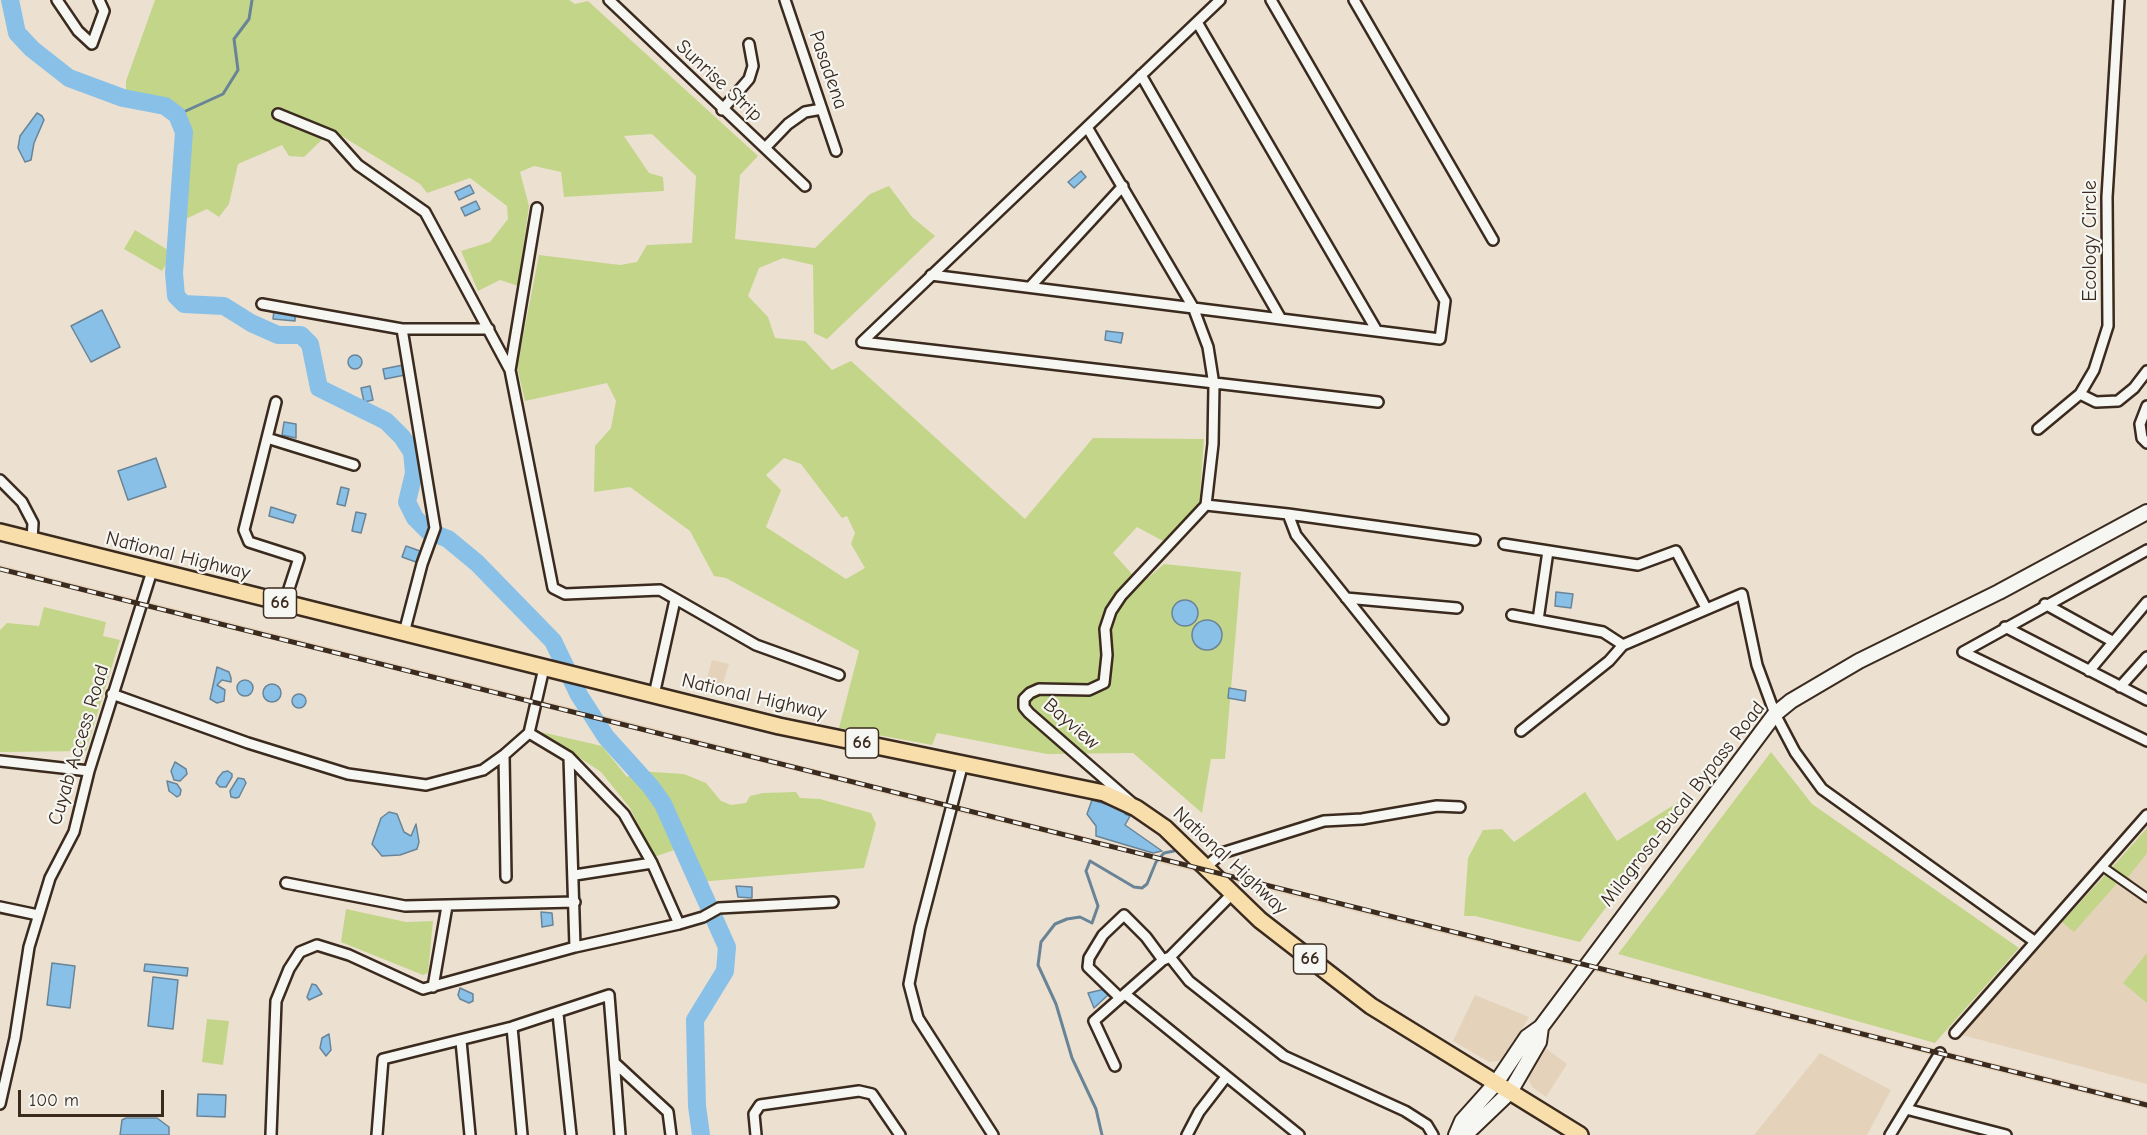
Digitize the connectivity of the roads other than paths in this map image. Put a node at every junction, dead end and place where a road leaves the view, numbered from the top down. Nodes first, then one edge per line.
1 (57, 0) edge
2 (99, 0) edge
3 (609, 0) edge
4 (785, 0) edge
5 (1220, 0) edge
6 (1271, 0) edge
7 (1354, 0) edge
8 (2119, 0) edge
9 (1197, 22) junction
10 (749, 44) dead end
11 (1141, 75) junction
12 (822, 109) junction
13 (722, 110) junction
14 (278, 114) dead end
15 (1087, 127) junction
16 (765, 148) junction
17 (836, 151) dead end
18 (806, 186) dead end
19 (1123, 186) junction
20 (537, 208) dead end
21 (1493, 240) dead end
22 (931, 275) junction
23 (1030, 287) junction
24 (262, 304) dead end
25 (1193, 307) junction
26 (1281, 319) junction
27 (402, 329) junction
28 (489, 329) junction
29 (1377, 331) junction
30 (510, 370) junction
31 (2147, 371) edge
32 (1214, 385) junction
33 (2080, 394) junction
34 (276, 402) dead end
35 (1378, 402) dead end
36 (2147, 406) edge
37 (2038, 429) dead end
38 (267, 438) junction
39 (2147, 443) edge
40 (354, 465) dead end
41 (0, 480) edge
42 (1206, 505) junction
43 (2147, 512) edge
44 (1288, 514) junction
45 (0, 532) edge
46 (33, 540) junction
47 (1475, 540) dead end
48 (1504, 544) dead end
49 (2147, 550) edge
50 (1548, 551) junction
51 (152, 571) junction
52 (1346, 598) junction
53 (675, 600) junction
54 (2147, 602) edge
55 (284, 604) junction
56 (2045, 604) junction
57 (1456, 608) dead end
58 (1706, 608) junction
59 (1512, 615) dead end
60 (1538, 620) junction
61 (2005, 627) junction
62 (404, 633) junction
63 (2112, 641) junction
64 (1623, 645) junction
65 (2147, 657) edge
66 (544, 668) junction
67 (2089, 671) junction
68 (839, 675) dead end
69 (2120, 687) junction
70 (112, 694) junction
71 (654, 696) junction
72 (2147, 700) edge
73 (1775, 714) junction
74 (1443, 719) dead end
75 (1521, 731) dead end
76 (528, 733) junction
77 (2147, 741) edge
78 (504, 755) junction
79 (569, 756) junction
80 (0, 761) edge
81 (963, 763) junction
82 (89, 771) junction
83 (1460, 807) dead end
84 (1136, 808) junction
85 (2147, 815) edge
86 (652, 863) junction
87 (1206, 867) junction
88 (2103, 867) junction
89 (575, 875) junction
90 (506, 877) dead end
91 (286, 883) dead end
92 (1232, 894) junction
93 (2147, 898) edge
94 (575, 902) junction
95 (833, 902) dead end
96 (447, 906) junction
97 (0, 907) edge
98 (38, 915) junction
99 (679, 924) junction
100 (2034, 941) junction
101 (575, 947) junction
102 (1167, 958) junction
103 (433, 987) junction
104 (1123, 996) junction
105 (558, 1014) junction
106 (512, 1027) junction
107 (1541, 1027) junction
108 (1955, 1033) dead end
109 (461, 1041) junction
110 (1940, 1053) dead end
111 (616, 1064) junction
112 (1115, 1066) dead end
113 (1226, 1077) junction
114 (1496, 1083) junction
115 (1510, 1092) junction
116 (0, 1104) edge
117 (1906, 1109) junction
118 (991, 1132) edge
119 (271, 1135) edge
120 (377, 1135) edge
121 (470, 1135) edge
122 (522, 1135) edge
123 (571, 1135) edge
124 (620, 1135) edge
125 (670, 1135) edge
126 (756, 1135) edge
127 (900, 1135) edge
128 (980, 1135) edge
129 (1186, 1135) edge
130 (1299, 1135) edge
131 (1432, 1135) edge
132 (1456, 1135) edge
133 (1465, 1135) edge
134 (1580, 1135) edge
135 (1890, 1135) edge
136 (2006, 1135) edge

1 - 2 street
3 - 13 street, Sunrise Strip
4 - 12 street, Pasadena
5 - 9 street
6 - 29 street
7 - 21 street
8 - 33 street, Ecology Circle
9 - 11 street
9 - 29 street
10 - 13 street
11 - 15 street
11 - 26 street
12 - 16 street
12 - 17 street, Pasadena
13 - 16 street, Sunrise Strip
14 - 28 street
15 - 19 street
15 - 22 street
16 - 18 street, Sunrise Strip
19 - 23 street
19 - 25 street
20 - 30 street
22 - 23 street
22 - 32 street
23 - 25 street
24 - 27 street
25 - 26 street
25 - 32 street
26 - 29 street
27 - 28 street
27 - 62 street
28 - 30 street
30 - 53 street
31 - 33 street
32 - 35 street
32 - 42 street
33 - 37 street
34 - 38 street
36 - 39 street
38 - 40 street
38 - 55 street
41 - 46 street
42 - 44 street
42 - 84 street, Bayview
43 - 73 main road, Milagrosa-Bucal Bypass Road
44 - 47 street
44 - 52 street
45 - 46 main road, National Highway / 66
46 - 51 main road, National Highway / 66
48 - 50 street
49 - 56 street
50 - 58 street
50 - 60 street
51 - 55 main road, National Highway / 66
51 - 70 street, Cuyab Access Road
52 - 57 street
52 - 74 street
53 - 68 street
53 - 71 street
54 - 63 street
55 - 62 main road, National Highway / 66
56 - 61 street
56 - 63 street
58 - 64 street
58 - 73 street
59 - 60 street
60 - 64 street
61 - 67 street
61 - 77 street
62 - 66 main road, National Highway / 66
63 - 67 street
64 - 75 street
65 - 69 street
66 - 71 main road, National Highway / 66
66 - 76 street
67 - 69 street
69 - 72 street
70 - 78 street
70 - 82 street, Cuyab Access Road
71 - 81 main road, National Highway / 66
73 - 100 street
73 - 107 main road, Milagrosa-Bucal Bypass Road
76 - 78 street
76 - 79 street
78 - 90 street
79 - 86 street
79 - 89 street
80 - 82 street
81 - 84 main road, National Highway / 66
81 - 118 street
82 - 98 street, Cuyab Access Road
83 - 87 street
84 - 87 main road, National Highway / 66
85 - 88 street
86 - 89 street
86 - 99 street
87 - 92 main road, National Highway / 66
88 - 93 street
88 - 100 street
89 - 94 street
91 - 96 street
92 - 102 street
92 - 114 main road, National Highway / 66
94 - 96 street
94 - 101 street
95 - 99 street
96 - 103 street
97 - 98 street
98 - 116 street, Cuyab Access Road
99 - 101 street
100 - 108 street
101 - 103 street
102 - 104 street
102 - 104 street
102 - 131 street
103 - 119 street
104 - 112 street
104 - 113 street
105 - 106 street
105 - 111 street
105 - 123 street
106 - 109 street
106 - 122 street
107 - 114 main road, Milagrosa-Bucal Bypass Road
107 - 115 main road, Milagrosa-Bucal Bypass Road
109 - 120 street
109 - 121 street
110 - 117 street
111 - 124 street
111 - 125 street
113 - 129 street
113 - 130 street
114 - 115 main road, National Highway / 66
114 - 132 main road, Milagrosa-Bucal Bypass Road
115 - 133 main road, Milagrosa-Bucal Bypass Road
115 - 134 main road, National Highway / 66
117 - 135 street
117 - 136 street
118 - 128 street
126 - 127 street

